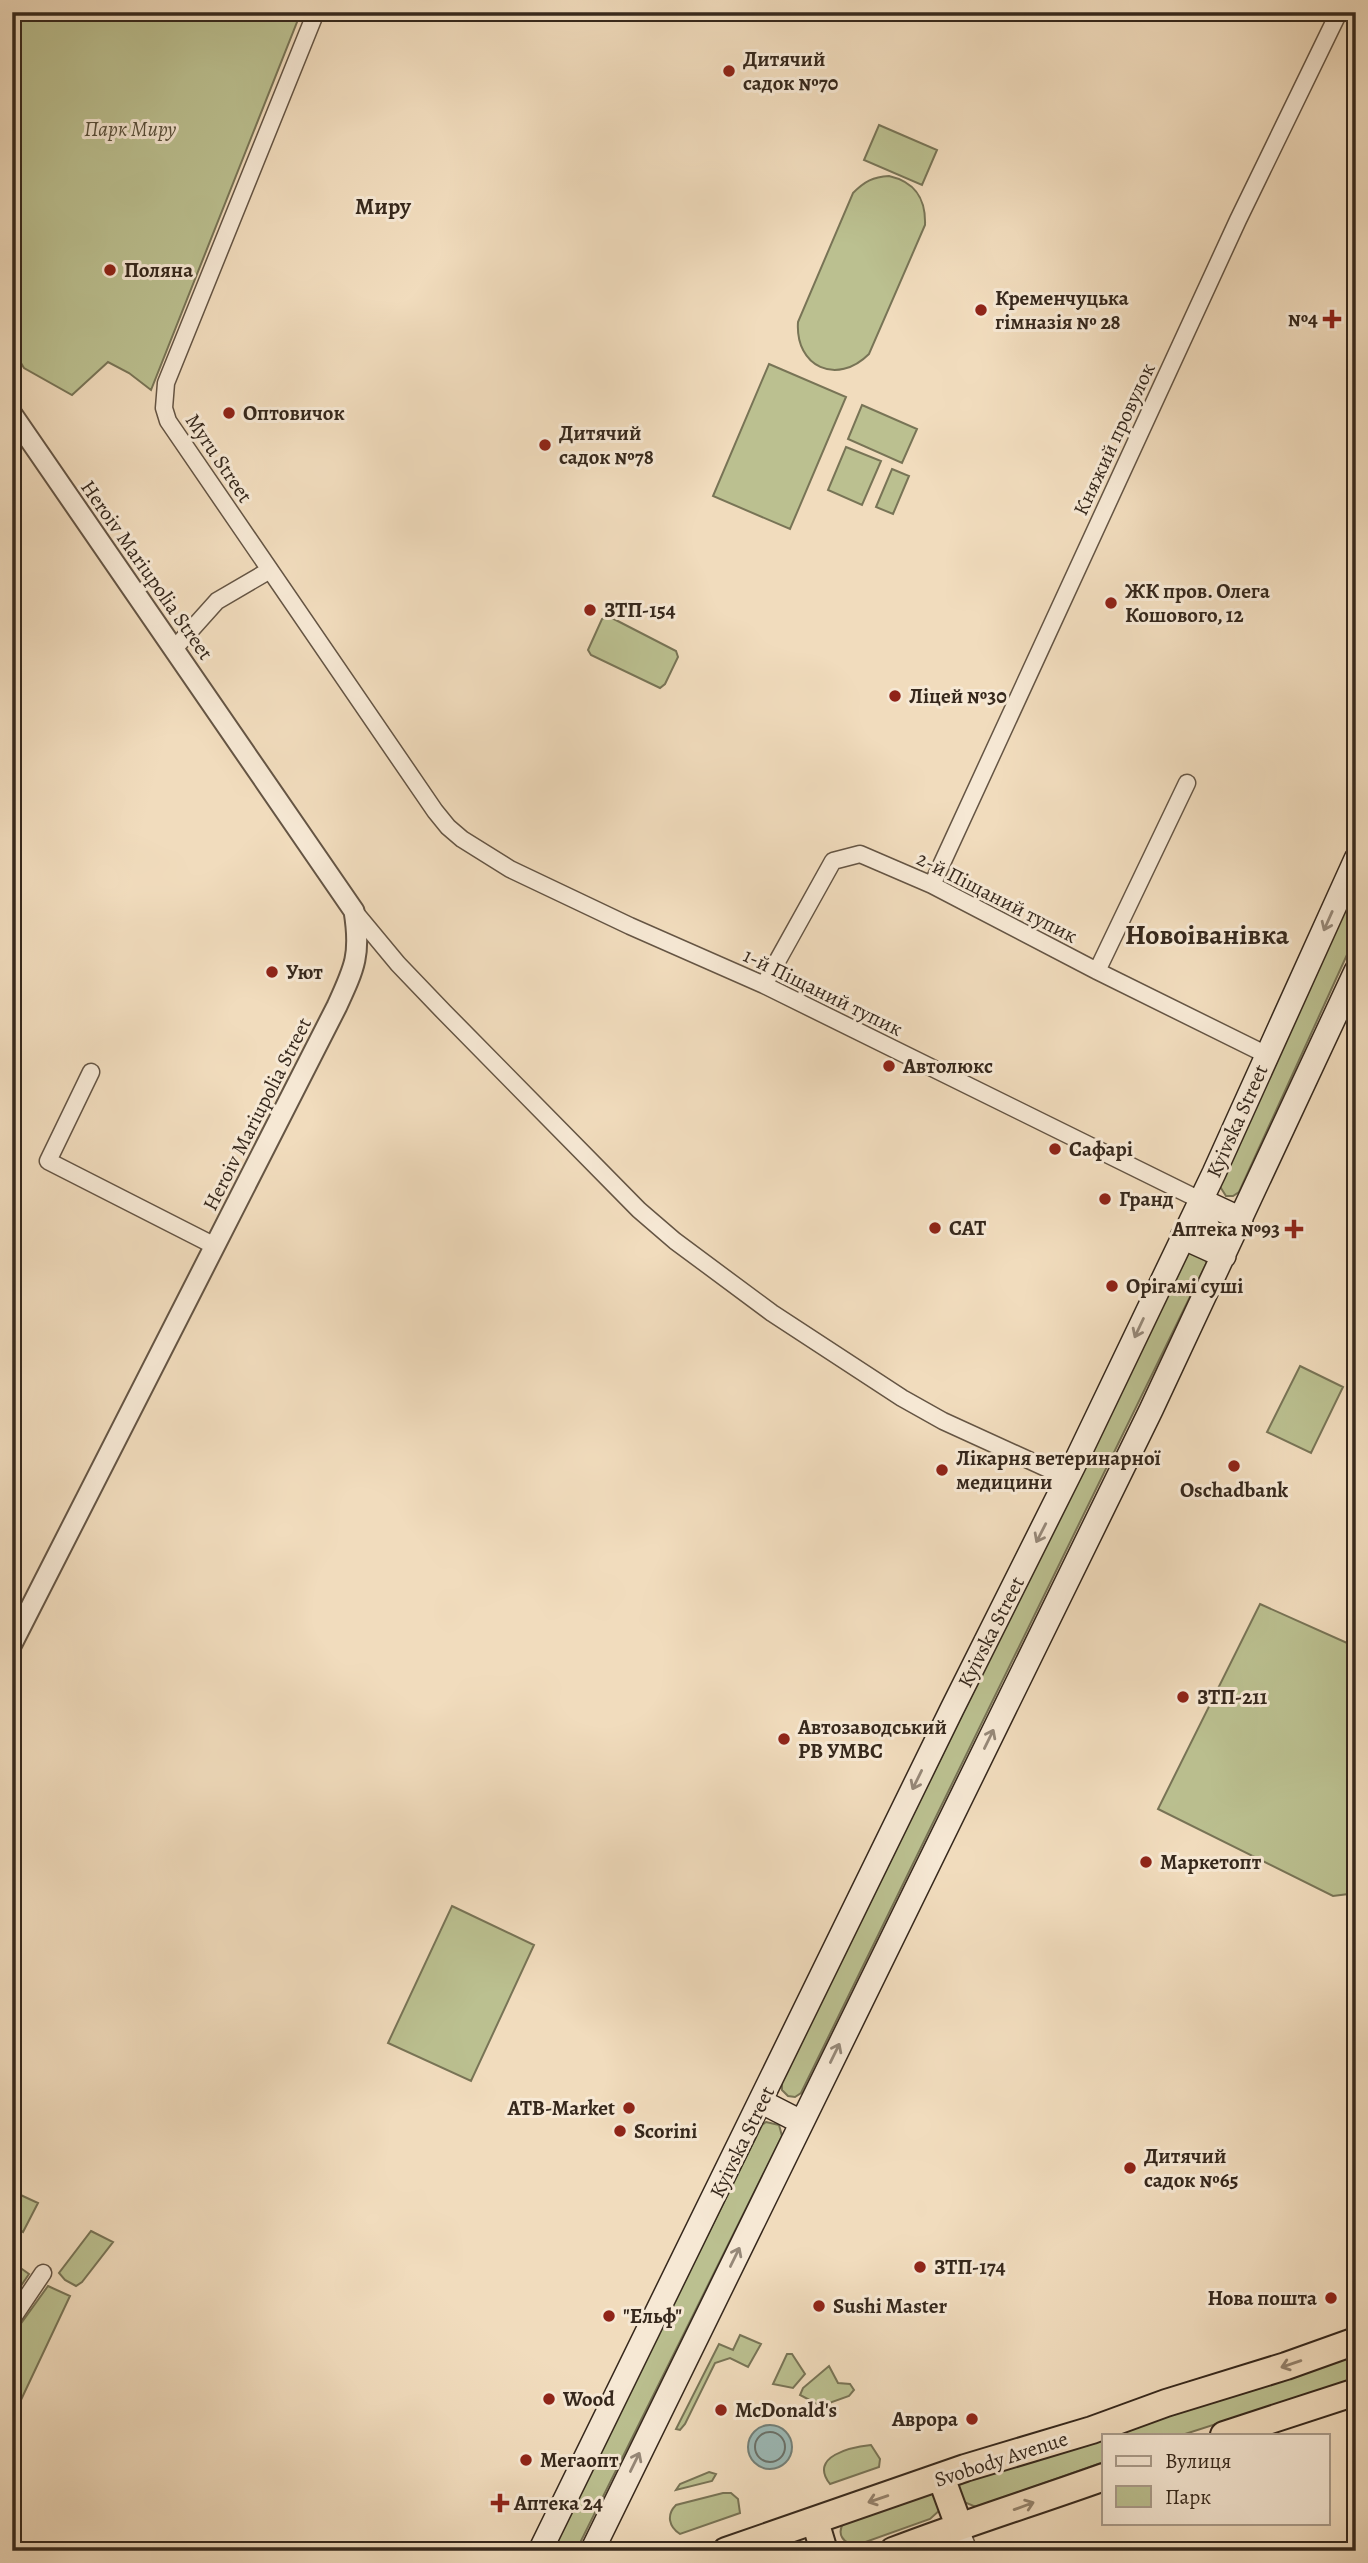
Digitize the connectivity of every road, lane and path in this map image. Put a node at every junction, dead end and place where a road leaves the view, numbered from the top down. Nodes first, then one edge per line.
1 (316, 12) edge
2 (1339, 12) edge
3 (12, 414) edge
4 (270, 570) junction
5 (174, 649) junction
6 (1187, 783) dead end
7 (435, 811) joint
8 (1356, 859) edge
9 (932, 885) junction
10 (355, 911) junction
11 (1097, 971) junction
12 (1356, 971) edge
13 (764, 985) junction
14 (1267, 1055) junction
15 (91, 1072) dead end
16 (1200, 1200) junction
17 (1241, 1219) junction
18 (1182, 1237) junction
19 (215, 1246) junction
20 (1224, 1256) junction
21 (1068, 1478) junction
22 (12, 1644) edge
23 (761, 2102) junction
24 (801, 2122) junction
25 (43, 2273) dead end
26 (12, 2319) edge
27 (1356, 2341) edge
28 (1356, 2392) edge
29 (1227, 2434) edge
30 (941, 2477) junction
31 (1102, 2478) edge
32 (815, 2521) junction
33 (959, 2526) junction
34 (540, 2551) edge
35 (592, 2551) edge
36 (726, 2551) edge
37 (824, 2551) edge
38 (893, 2551) edge
39 (969, 2551) edge

1 - 4 street, Myru Street
2 - 9 street, Княжий провулок
3 - 5 street, Heroiv Mariupolia Street
4 - 5 street
4 - 7 street, Myru Street
5 - 10 street, Heroiv Mariupolia Street
6 - 11 street
7 - 13 street, 1-й Піщаний тупик
8 -> 14 main road, Kyivska Street
9 - 11 street, 2-й Піщаний тупик
9 - 13 street, 2-й Піщаний тупик
10 - 19 street, Heroiv Mariupolia Street
10 - 21 street
11 - 14 street, 2-й Піщаний тупик
12 - 17 main road, Kyivska Street
13 - 16 street, 1-й Піщаний тупик
14 - 16 main road, Kyivska Street
15 - 19 street
16 - 17 main road
16 - 18 main road, Kyivska Street
16 - 20 street
17 - 20 main road, Kyivska Street
18 - 20 main road
18 -> 21 main road, Kyivska Street
19 - 22 street, Heroiv Mariupolia Street
24 -> 20 main road, Kyivska Street
21 -> 23 main road, Kyivska Street
23 - 24 main road
23 - 34 main road, Kyivska Street
35 -> 24 main road, Kyivska Street
25 - 26 street
27 -> 30 highway, Svobody Avenue
28 - 29 highway
30 -> 32 highway, Svobody Avenue
30 - 33 highway
33 -> 31 highway
32 - 36 highway, Svobody Avenue
32 - 37 highway
33 - 38 highway
33 - 39 street

